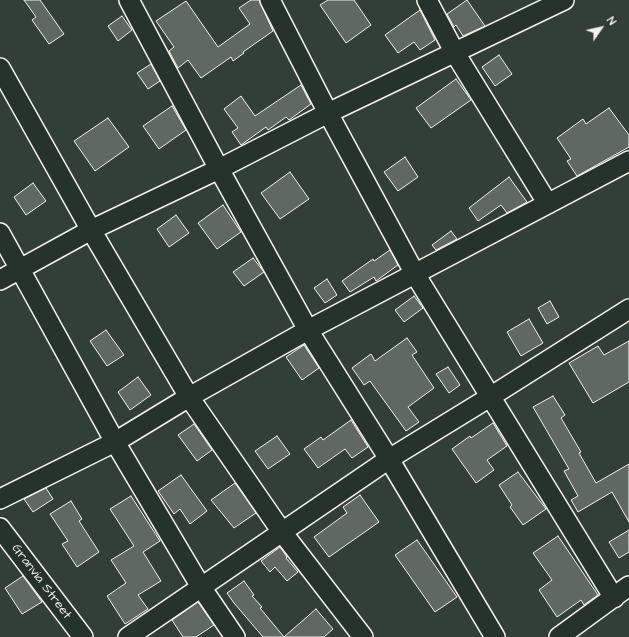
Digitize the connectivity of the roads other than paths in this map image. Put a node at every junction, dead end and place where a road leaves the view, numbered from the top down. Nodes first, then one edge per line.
1 (129, 0) edge
2 (270, 0) edge
3 (427, 0) edge
4 (564, 0) edge
5 (455, 53) junction
6 (0, 68) edge
7 (328, 113) junction
8 (629, 162) edge
9 (219, 169) junction
10 (548, 204) junction
11 (91, 230) junction
12 (0, 234) edge
13 (21, 269) junction
14 (415, 274) junction
15 (0, 280) edge
16 (629, 309) edge
17 (308, 330) junction
18 (189, 397) junction
19 (490, 397) junction
20 (115, 442) junction
21 (389, 459) junction
22 (0, 499) edge
23 (0, 528) edge
24 (282, 532) junction
25 (629, 586) edge
26 (200, 587) junction
27 (614, 598) junction
28 (83, 637) edge
29 (128, 637) edge
30 (235, 637) edge
31 (363, 637) edge
32 (495, 637) edge
33 (559, 637) edge

1 - 9 street
2 - 7 street
3 - 5 street
4 - 5 street
5 - 7 street
5 - 10 street
6 - 11 street
7 - 9 street
7 - 14 street
8 - 10 street
9 - 11 street
9 - 17 street
10 - 14 street
11 - 13 street
11 - 18 street
12 - 13 street
13 - 15 street
13 - 20 street
14 - 17 street
14 - 19 street
16 - 19 street
17 - 18 street
17 - 21 street
18 - 20 street
18 - 24 street
19 - 21 street
19 - 27 street
20 - 22 street
20 - 26 street
21 - 24 street
21 - 32 street
23 - 28 street, Granvia Street
24 - 26 street
24 - 31 street
25 - 27 street
26 - 29 street
26 - 30 street
27 - 33 street

